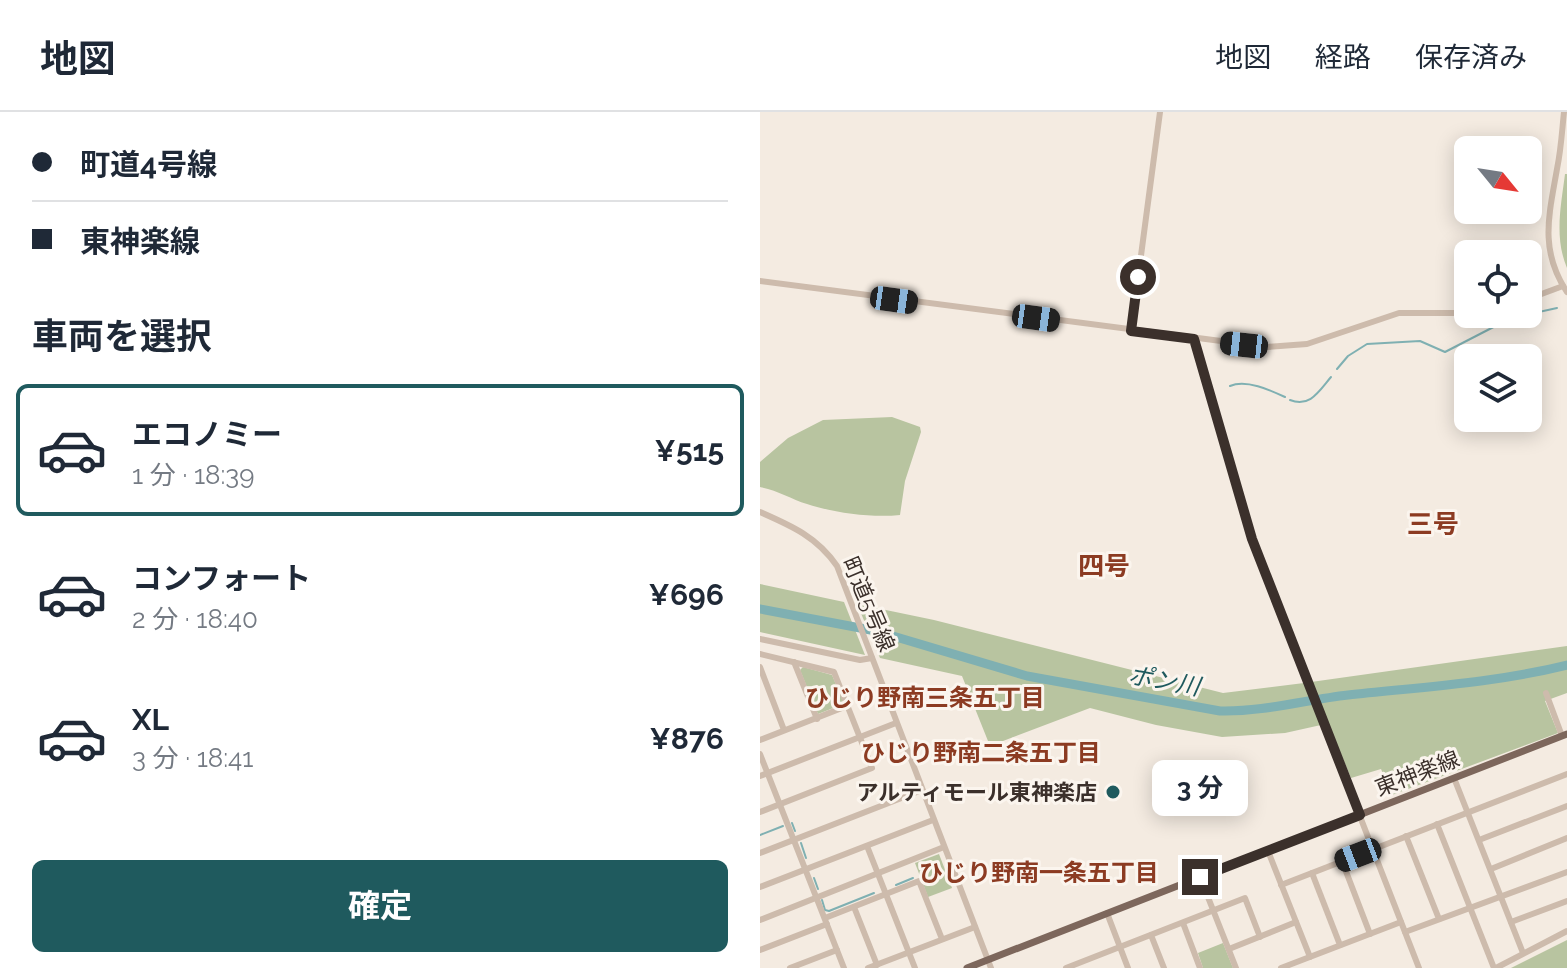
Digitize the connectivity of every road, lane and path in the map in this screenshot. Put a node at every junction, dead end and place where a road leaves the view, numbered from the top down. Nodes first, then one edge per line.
1 (1160, 112) edge
2 (1564, 112) edge
3 (1558, 166) junction
4 (1567, 167) edge
5 (760, 281) edge
6 (1565, 289) edge
7 (1542, 295) edge
8 (1454, 313) edge
9 (1131, 331) junction
10 (1194, 339) junction
11 (760, 512) edge
12 (760, 639) edge
13 (760, 654) edge
14 (872, 658) junction
15 (794, 662) junction
16 (760, 667) edge
17 (1546, 693) dead end
18 (847, 706) junction
19 (817, 719) junction
20 (896, 723) junction
21 (784, 730) junction
22 (1564, 735) edge
23 (860, 737) junction
24 (760, 740) edge
25 (760, 754) edge
26 (764, 774) edge
27 (1567, 774) edge
28 (1454, 778) junction
29 (922, 790) junction
30 (780, 804) junction
31 (1567, 806) edge
32 (760, 812) edge
33 (1468, 812) junction
34 (1360, 815) junction
35 (933, 820) junction
36 (1437, 824) junction
37 (1406, 836) junction
38 (1567, 838) edge
39 (793, 840) junction
40 (1479, 840) junction
41 (867, 846) junction
42 (944, 847) junction
43 (1373, 849) junction
44 (1268, 851) junction
45 (760, 853) edge
46 (1342, 861) junction
47 (805, 869) junction
48 (1491, 869) junction
49 (1567, 872) edge
50 (878, 873) junction
51 (1312, 873) junction
52 (1200, 877) junction
53 (1281, 885) junction
54 (760, 887) edge
55 (886, 894) junction
56 (1501, 896) junction
57 (817, 897) junction
58 (1567, 901) edge
59 (854, 907) junction
60 (1470, 908) junction
61 (1213, 911) junction
62 (1107, 913) junction
63 (1439, 919) junction
64 (760, 920) edge
65 (826, 921) junction
66 (1296, 922) junction
67 (1401, 922) junction
68 (1511, 922) junction
69 (1183, 923) junction
70 (975, 927) junction
71 (1567, 931) edge
72 (1405, 932) junction
73 (1370, 934) junction
74 (1151, 935) junction
75 (1260, 937) junction
76 (942, 939) junction
77 (1340, 945) junction
78 (1119, 947) junction
79 (1229, 949) junction
80 (760, 950) edge
81 (837, 950) junction
82 (909, 953) junction
83 (1523, 953) junction
84 (1310, 957) junction
85 (1091, 959) junction
86 (989, 964) edge
87 (877, 965) junction
88 (790, 968) edge
89 (844, 968) edge
90 (868, 968) edge
91 (915, 968) edge
92 (967, 968) edge
93 (1066, 968) edge
94 (1095, 968) edge
95 (1128, 968) edge
96 (1164, 968) edge
97 (1200, 968) edge
98 (1236, 968) edge
99 (1281, 968) edge
100 (1419, 968) edge
101 (1495, 968) edge

1 - 9 street
2 - 3 street
3 - 4 street
3 - 6 street
5 - 9 street
6 - 7 street
8 - 10 street
9 - 10 street
10 - 34 street
11 - 14 street, 町道5号線
12 - 14 street
13 - 15 street
14 - 20 street, 町道5号線
15 - 18 street
15 - 19 street
16 - 21 street
17 - 22 street
18 - 19 street
18 - 23 street
19 - 21 street
20 - 23 street
20 - 29 street, 町道5号線
21 - 24 street
22 - 28 main road, 東神楽線
23 - 26 street
23 - 30 street
25 - 26 street
26 - 30 street
27 - 33 street
28 - 33 street
28 - 34 main road, 東神楽線
29 - 35 street, 町道5号線
29 - 39 street
30 - 32 street
30 - 39 street
31 - 40 street
33 - 36 street
33 - 40 street
34 - 43 street
34 - 44 main road, 東神楽線
35 - 41 street
35 - 42 street, 町道5号線
36 - 37 street
36 - 60 street
37 - 43 street
37 - 63 street
38 - 48 street
39 - 45 street
39 - 47 street
40 - 48 street
41 - 47 street
41 - 50 street
42 - 50 street
42 - 70 street, 町道5号線
43 - 46 street
43 - 67 street
44 - 52 main road, 東神楽線
44 - 53 street
46 - 51 street
46 - 73 street
47 - 54 street
47 - 57 street
48 - 56 street
49 - 56 street
50 - 55 street
50 - 57 street
51 - 53 street
51 - 77 street
52 - 61 street
52 - 62 main road, 東神楽線
53 - 66 street
55 - 59 street
55 - 76 street
55 - 82 street
56 - 60 street
56 - 68 street
57 - 64 street
57 - 65 street
58 - 68 street
59 - 65 street
59 - 87 street
60 - 63 street
60 - 101 street
61 - 69 street
61 - 75 street
61 - 79 street
62 - 78 street
62 - 86 main road, 東神楽線
63 - 72 street
65 - 80 street
65 - 81 street
66 - 75 street
66 - 84 street
67 - 72 street
67 - 73 street
68 - 83 street
69 - 74 street
69 - 97 street
70 - 76 street
70 - 86 street, 町道5号線
71 - 83 street
72 - 100 street
73 - 77 street
74 - 78 street
74 - 96 street
75 - 79 street
76 - 82 street
77 - 84 street
78 - 85 street
78 - 95 street
79 - 98 street
81 - 88 street
81 - 89 street
82 - 87 street
82 - 91 street
83 - 101 street
84 - 99 street
85 - 93 street
85 - 94 street
86 - 92 main road, 東神楽線
87 - 90 street

